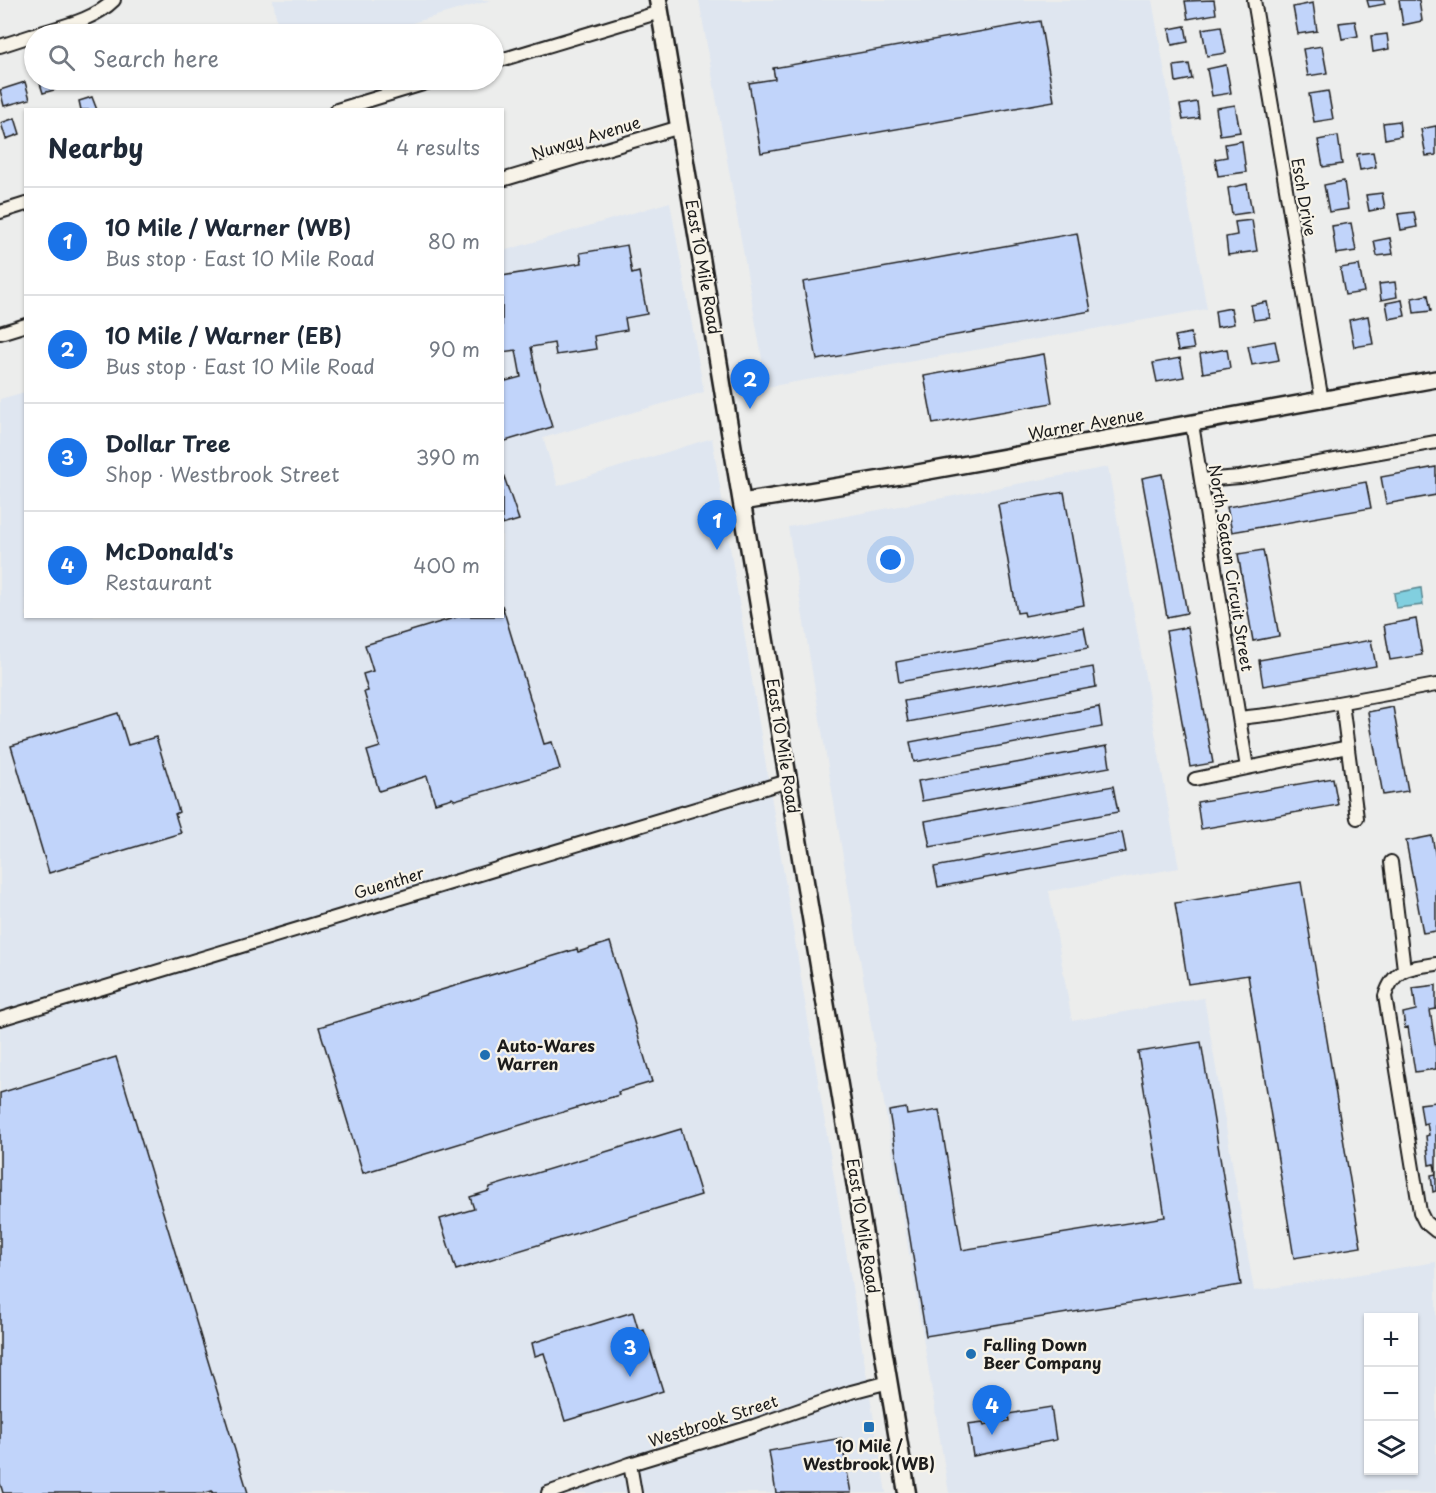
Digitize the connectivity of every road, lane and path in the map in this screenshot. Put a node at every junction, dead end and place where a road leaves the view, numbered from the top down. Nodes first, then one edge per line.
1 (114, 0) edge
2 (1254, 0) edge
3 (659, 6) edge
4 (69, 24) edge
5 (24, 39) edge
6 (0, 46) edge
7 (504, 59) edge
8 (403, 90) edge
9 (344, 108) edge
10 (680, 127) junction
11 (504, 179) edge
12 (24, 205) edge
13 (0, 212) edge
14 (24, 326) edge
15 (0, 333) edge
16 (1436, 378) edge
17 (1322, 400) junction
18 (1192, 424) junction
19 (1436, 442) edge
20 (1201, 480) junction
21 (742, 502) junction
22 (1436, 685) edge
23 (1342, 703) junction
24 (1239, 718) junction
25 (1348, 747) junction
26 (1247, 768) junction
27 (1195, 779) dead end
28 (788, 781) junction
29 (1357, 818) dead end
30 (1391, 861) dead end
31 (1436, 964) edge
32 (1404, 969) junction
33 (0, 1018) edge
34 (1435, 1231) edge
35 (889, 1382) junction
36 (630, 1464) junction
37 (548, 1493) edge
38 (635, 1493) edge
39 (907, 1493) edge

1 - 4 street
2 - 17 street, Esch Drive
3 - 7 street
3 - 10 main road, East 10 Mile Road
5 - 6 street
8 - 9 street
10 - 11 street, Nuway Avenue
10 - 21 main road, East 10 Mile Road
12 - 13 street
14 - 15 street
16 - 17 street, Warner Avenue
17 - 18 street, Warner Avenue
18 - 20 street, North Seaton Circuit Street
18 - 21 street, Warner Avenue
19 - 20 street
20 - 24 street, North Seaton Circuit Street
21 - 28 main road, East 10 Mile Road
22 - 23 street
23 - 24 street
23 - 25 street
24 - 26 street, North Seaton Circuit Street
25 - 26 street
25 - 29 street
26 - 27 street
28 - 33 street, Guenther
28 - 35 main road, East 10 Mile Road
30 - 32 street
31 - 32 street
32 - 34 street
35 - 36 street, Westbrook Street
35 - 39 main road, East 10 Mile Road
36 - 37 street, Westbrook Street
36 - 38 street

